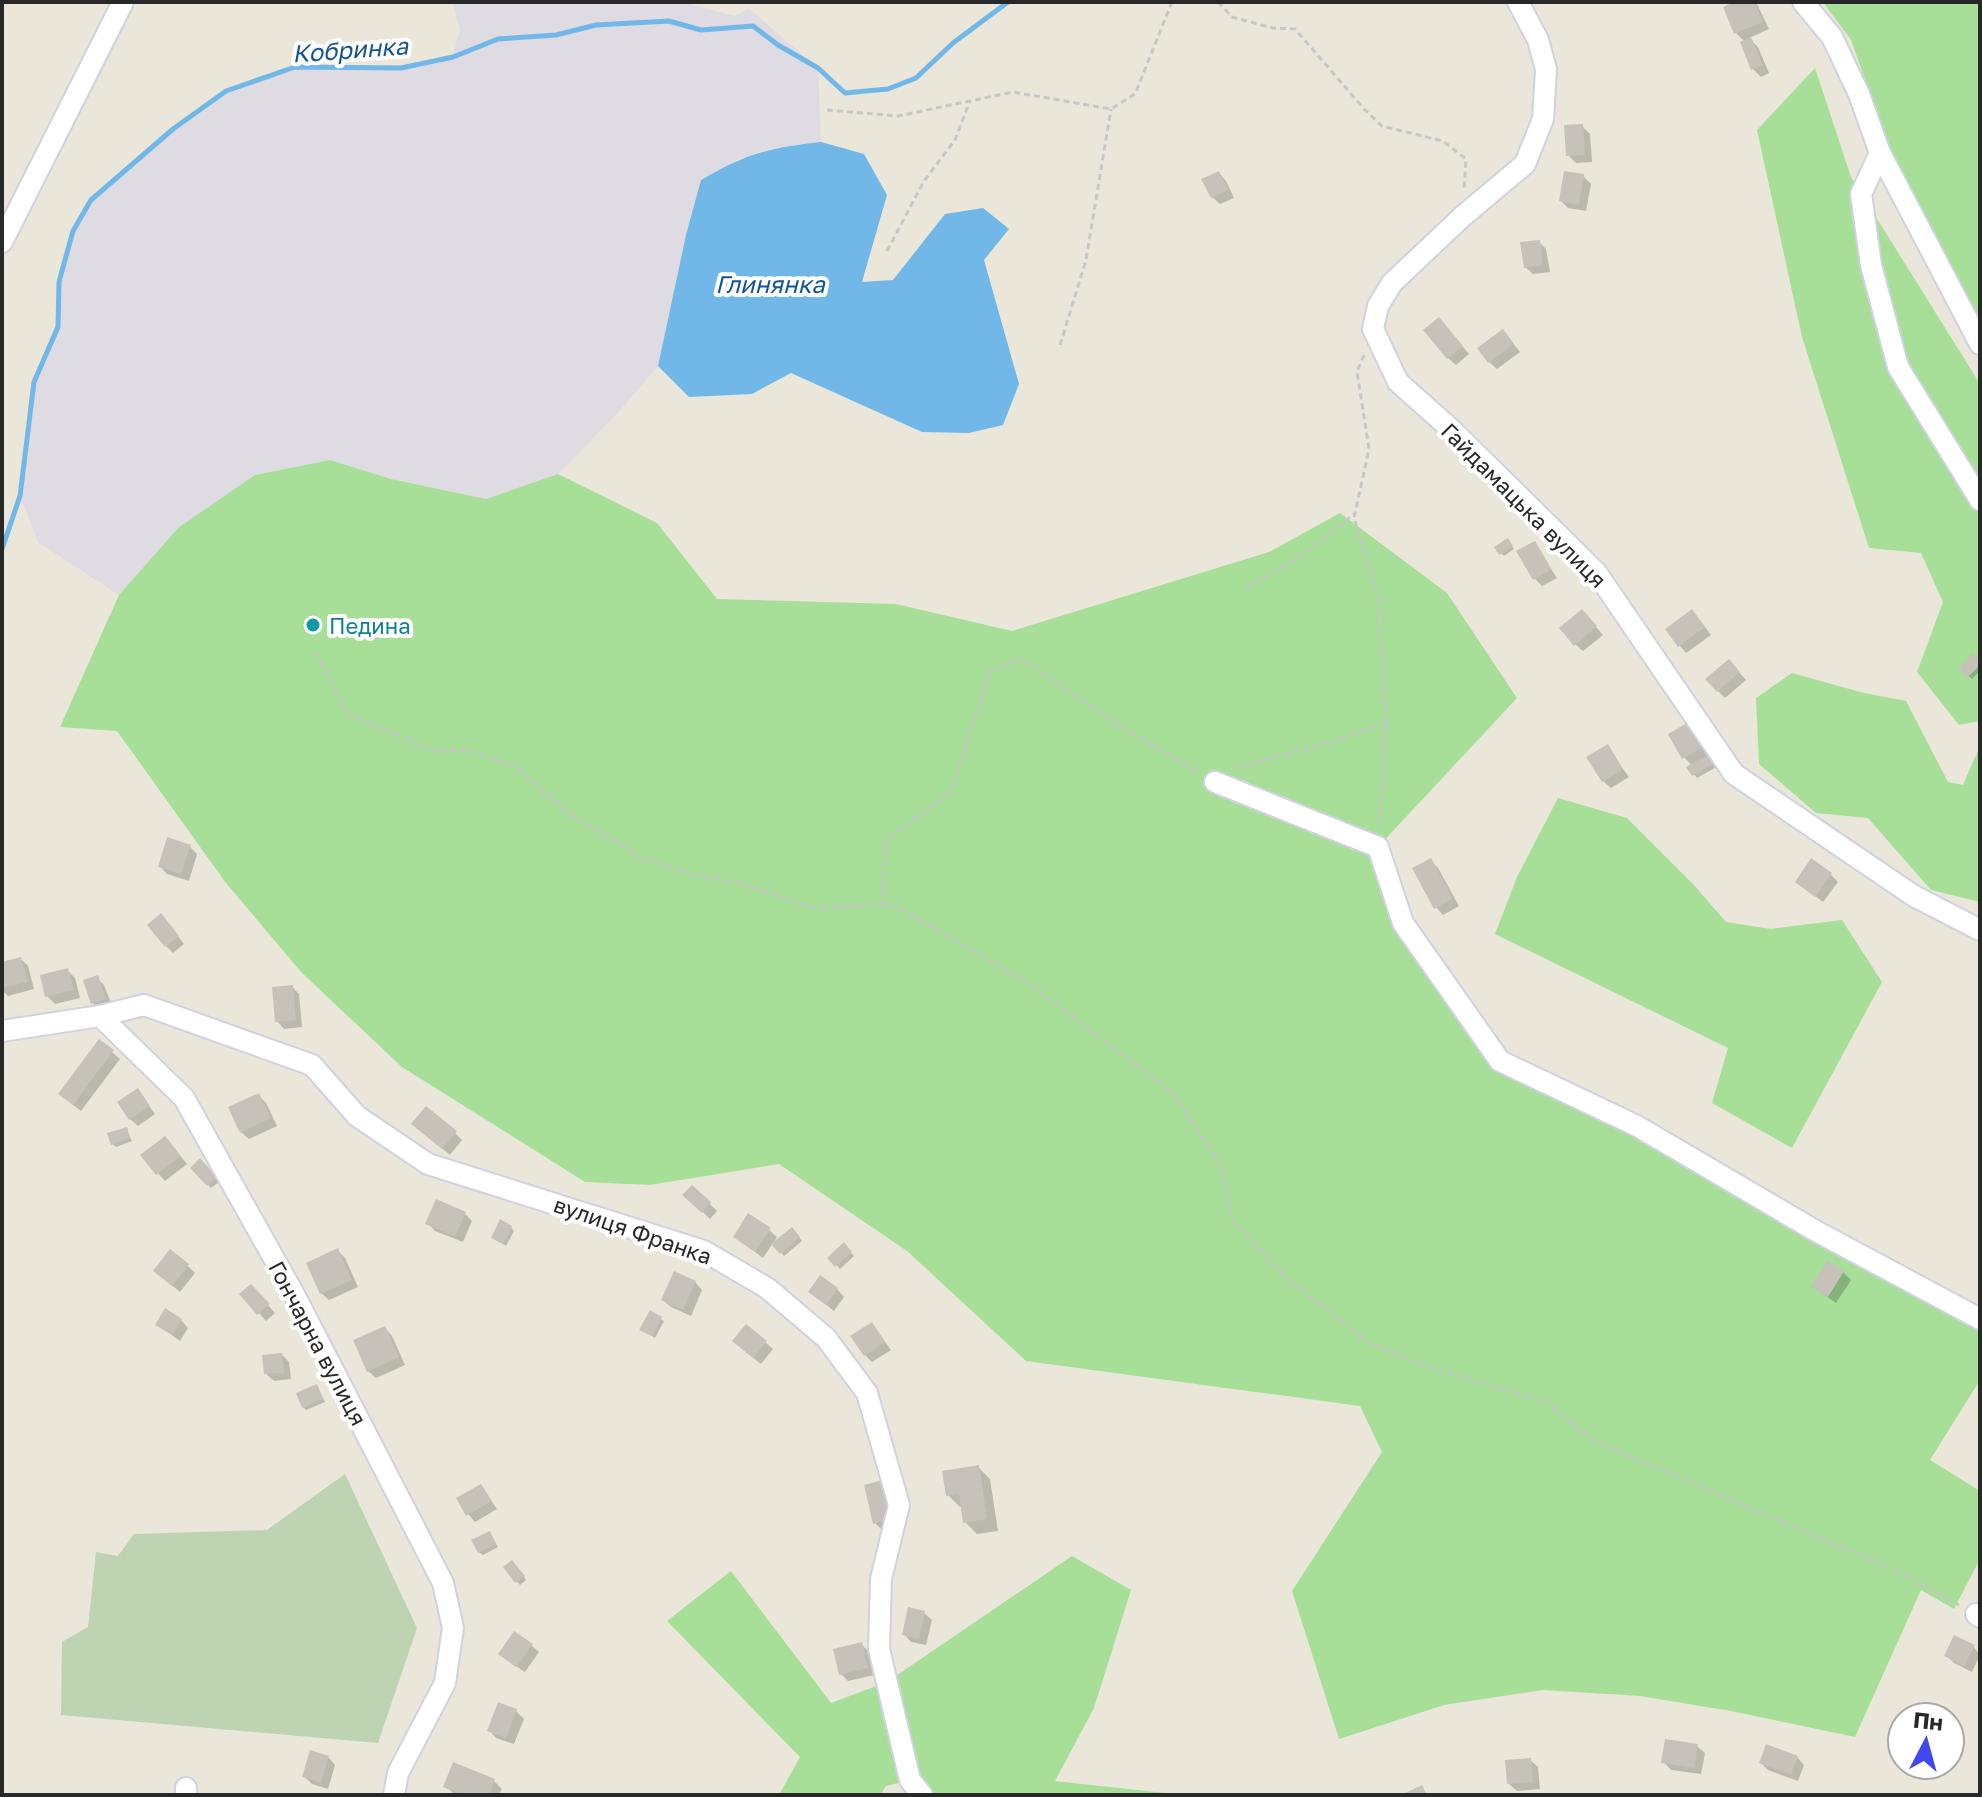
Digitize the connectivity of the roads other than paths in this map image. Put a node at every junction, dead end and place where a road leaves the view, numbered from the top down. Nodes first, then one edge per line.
1 (123, 2) edge
2 (1518, 2) edge
3 (1803, 2) edge
4 (1880, 153) junction
5 (2, 242) edge
6 (1980, 344) edge
7 (1980, 500) edge
8 (1215, 782) road end
9 (1980, 930) edge
10 (100, 1016) junction
11 (2, 1031) edge
12 (1980, 1319) edge
13 (910, 1790) edge
14 (394, 1795) edge

1 - 5 street
2 - 9 street, Гайдамацька вулиця
3 - 4 street
4 - 6 street
4 - 7 street
8 - 12 street
10 - 11 street
10 - 13 street, вулиця Франка
10 - 14 street, Гончарна вулиця

